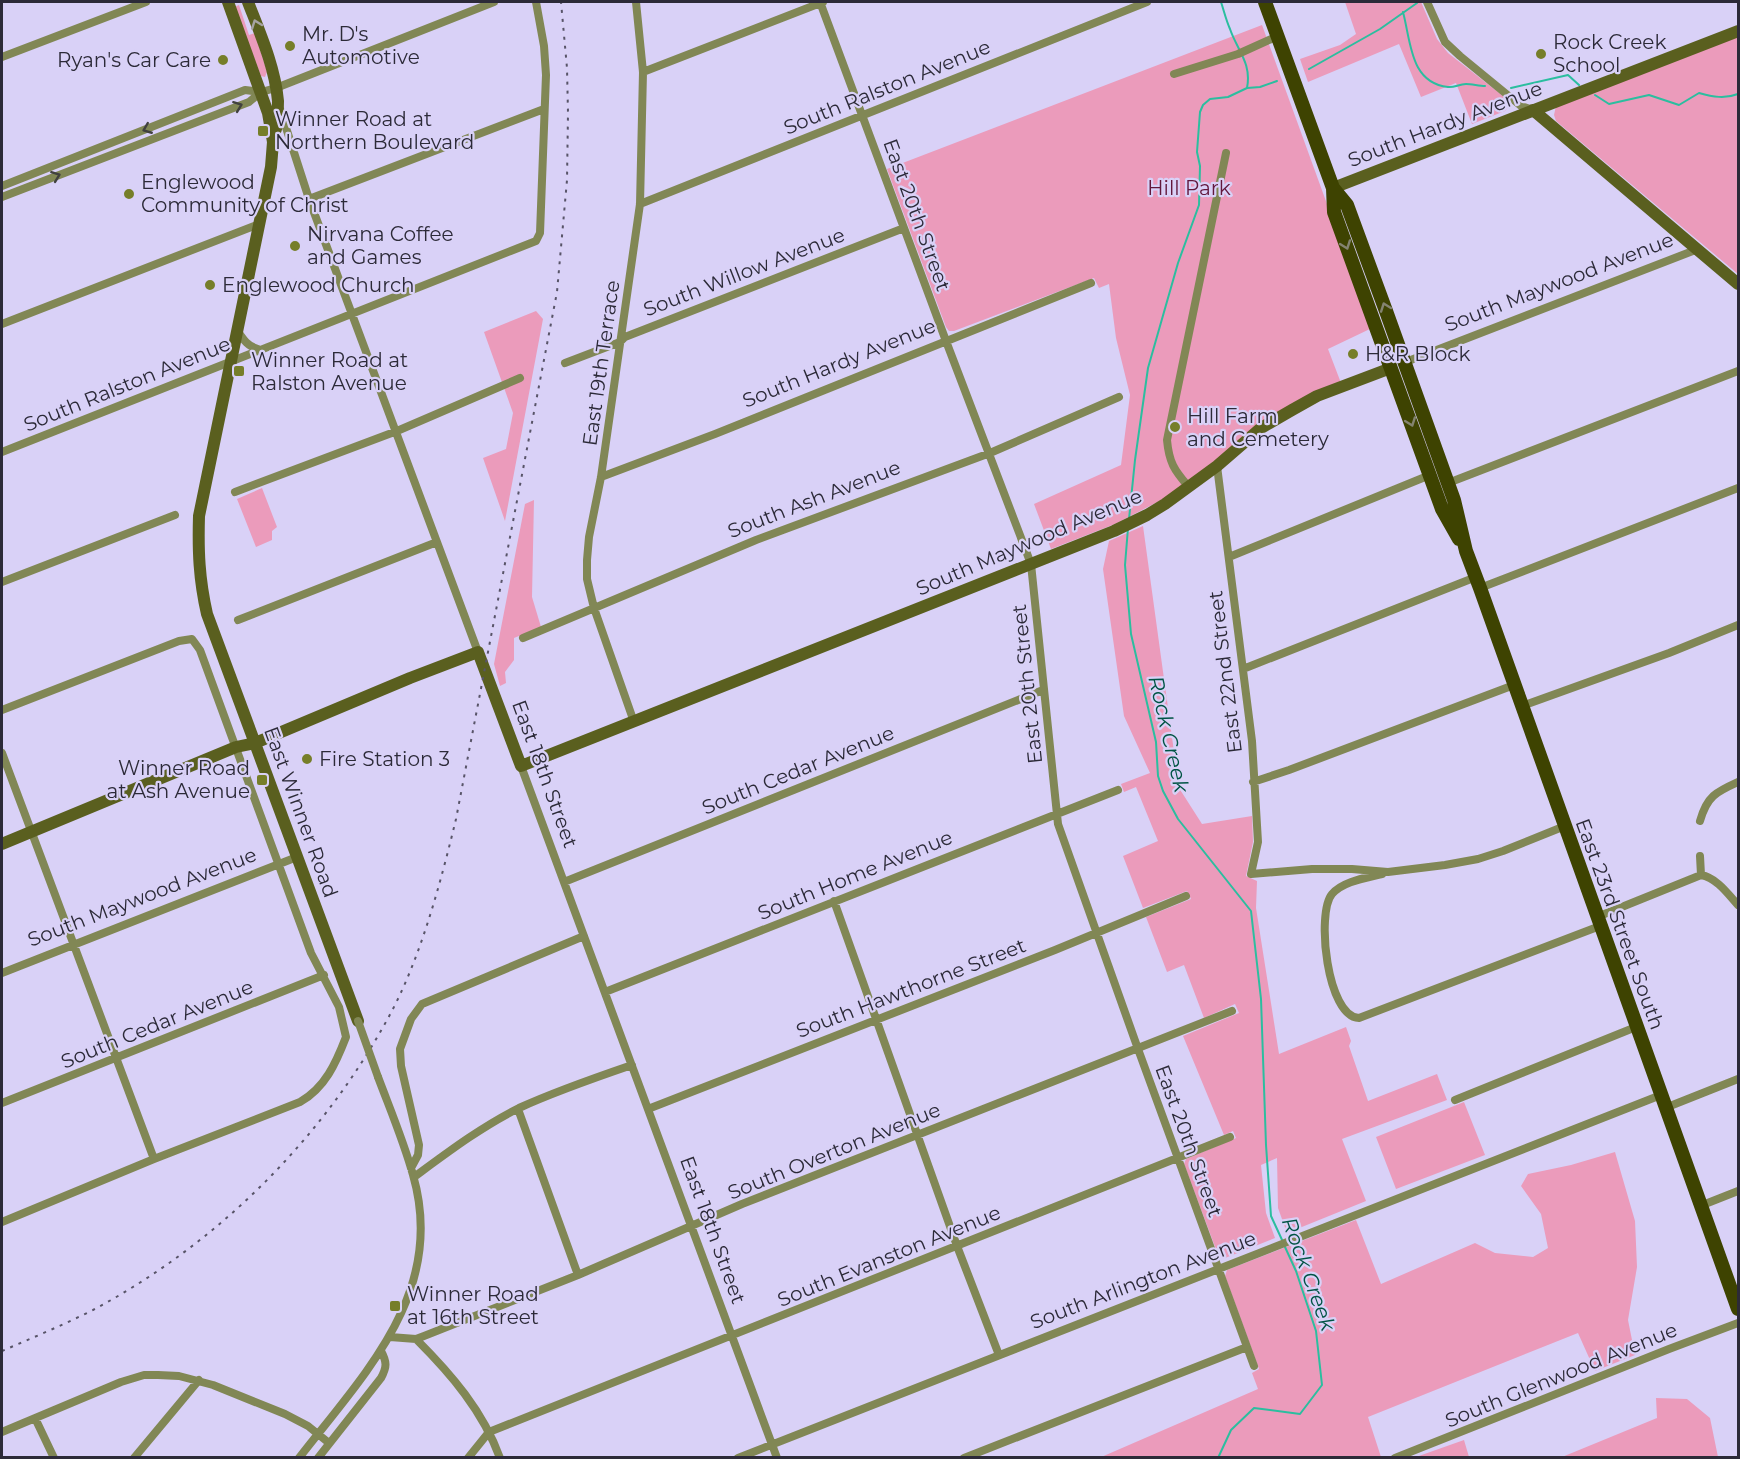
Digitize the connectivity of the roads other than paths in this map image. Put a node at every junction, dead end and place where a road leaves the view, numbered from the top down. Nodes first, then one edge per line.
1 (146, 2) edge
2 (228, 2) edge
3 (248, 2) edge
4 (494, 2) edge
5 (536, 2) edge
6 (636, 2) edge
7 (821, 2) edge
8 (1147, 2) edge
9 (1265, 2) edge
10 (1427, 2) edge
11 (1738, 31) edge
12 (1278, 36) junction
13 (2, 57) edge
14 (643, 72) junction
15 (1174, 74) dead end
16 (276, 88) junction
17 (261, 92) junction
18 (278, 103) junction
19 (544, 110) junction
20 (1533, 110) junction
21 (862, 114) junction
22 (180, 116) junction
23 (185, 127) junction
24 (273, 141) junction
25 (1226, 153) dead end
26 (73, 158) junction
27 (77, 168) junction
28 (2, 186) edge
29 (1333, 188) junction
30 (2, 196) edge
31 (309, 199) junction
32 (640, 204) junction
33 (259, 224) junction
34 (904, 228) junction
35 (1698, 249) junction
36 (1091, 283) dead end
37 (1738, 284) edge
38 (352, 313) junction
39 (2, 324) edge
40 (237, 330) junction
41 (946, 341) junction
42 (620, 342) junction
43 (258, 350) junction
44 (231, 360) junction
45 (565, 363) dead end
46 (1398, 365) junction
47 (1738, 371) edge
48 (520, 378) dead end
49 (1119, 397) dead end
50 (397, 431) junction
51 (2, 452) edge
52 (990, 453) junction
53 (1217, 466) junction
54 (1430, 476) junction
55 (601, 477) junction
56 (1448, 483) junction
57 (1188, 486) junction
58 (1738, 488) edge
59 (235, 492) dead end
60 (175, 515) dead end
61 (437, 542) junction
62 (1466, 551) junction
63 (1229, 557) junction
64 (1031, 564) junction
65 (2, 582) edge
66 (1478, 583) junction
67 (594, 608) junction
68 (238, 620) dead end
69 (1738, 625) edge
70 (523, 638) dead end
71 (478, 652) junction
72 (1243, 669) junction
73 (1514, 685) junction
74 (1043, 690) junction
75 (1522, 706) junction
76 (2, 710) edge
77 (634, 722) junction
78 (255, 743) junction
79 (236, 747) junction
80 (2, 753) edge
81 (521, 766) junction
82 (1253, 782) junction
83 (1738, 782) edge
84 (1118, 790) dead end
85 (1057, 814) junction
86 (1700, 820) dead end
87 (1565, 826) junction
88 (31, 832) junction
89 (2, 844) edge
90 (1700, 856) dead end
91 (297, 857) junction
92 (278, 864) junction
93 (1388, 872) junction
94 (1701, 875) junction
95 (564, 882) junction
96 (1186, 896) dead end
97 (834, 901) junction
98 (1738, 905) edge
99 (1599, 921) junction
100 (1095, 933) junction
101 (584, 936) junction
102 (74, 944) junction
103 (2, 973) edge
104 (324, 975) junction
105 (605, 992) junction
106 (1232, 1011) dead end
107 (876, 1020) junction
108 (358, 1021) joint
109 (1636, 1027) junction
110 (1138, 1049) junction
111 (117, 1058) junction
112 (632, 1065) junction
113 (1738, 1079) edge
114 (1455, 1100) dead end
115 (1663, 1102) junction
116 (2, 1103) edge
117 (518, 1109) junction
118 (648, 1109) junction
119 (918, 1136) junction
120 (1230, 1137) dead end
121 (1179, 1158) junction
122 (154, 1159) junction
123 (412, 1172) junction
124 (1738, 1191) edge
125 (1700, 1206) junction
126 (2, 1222) edge
127 (691, 1227) junction
128 (957, 1246) junction
129 (1218, 1268) junction
130 (578, 1275) junction
131 (1738, 1309) edge
132 (1738, 1323) edge
133 (732, 1336) junction
134 (390, 1337) junction
135 (416, 1339) junction
136 (1247, 1347) junction
137 (381, 1351) junction
138 (999, 1355) junction
139 (1254, 1366) dead end
140 (199, 1380) junction
141 (35, 1418) junction
142 (2, 1432) edge
143 (489, 1432) junction
144 (318, 1433) junction
145 (329, 1443) junction
146 (772, 1444) junction
147 (54, 1458) edge
148 (134, 1458) edge
149 (299, 1458) edge
150 (318, 1458) edge
151 (468, 1458) edge
152 (500, 1458) edge
153 (738, 1458) edge
154 (777, 1458) edge
155 (964, 1458) edge
156 (1395, 1458) edge

1 - 13 street
2 - 17 street, East Winner Road
16 -> 3 street, East Winner Road
4 - 16 street
5 - 19 street
6 - 14 street, East 19th Terrace
7 - 14 street
7 - 21 street, East 20th Street
8 - 21 street, South Ralston Avenue
9 - 12 main road, East 23rd Street South
10 - 20 street
11 - 20 street, South Hardy Avenue
12 - 15 street
12 - 29 main road, East 23rd Street South
14 - 32 street, East 19th Terrace
16 - 17 street
16 - 18 street, East Winner Road
17 - 22 street
23 -> 17 street
17 - 24 street, East Winner Road
18 - 24 street, East Winner Road
18 - 31 street, East 18th Street
19 - 31 street
19 - 38 street, South Ralston Avenue
20 - 29 street, South Hardy Avenue
20 - 35 street
21 - 32 street, South Ralston Avenue
21 - 34 street, East 20th Street
22 - 23 street
22 -> 26 street
23 - 27 street
24 - 33 street, East Winner Road
25 - 57 street
26 - 27 street
26 - 28 street
30 -> 27 street
29 - 46 main road, East 23rd Street South
31 - 38 street, East 18th Street
32 - 42 street, East 19th Terrace
33 - 39 street
33 - 40 street, East Winner Road
34 - 41 street, East 20th Street
34 - 42 street, South Willow Avenue
35 - 37 street
35 - 46 street, South Maywood Avenue
36 - 41 street, South Hardy Avenue
38 - 43 street, South Ralston Avenue
38 - 50 street, East 18th Street
40 - 43 street
40 - 44 street, East Winner Road
41 - 52 street, East 20th Street
41 - 55 street, South Hardy Avenue
42 - 45 street, South Willow Avenue
42 - 55 street, East 19th Terrace
43 - 44 street, South Ralston Avenue
44 - 51 street, South Ralston Avenue
44 - 78 street, East Winner Road
46 - 53 street, South Maywood Avenue
46 -> 54 main road, East 23rd Street South
46 - 56 main road, East 23rd Street South
47 - 56 street
48 - 50 street
49 - 52 street, South Ash Avenue
50 - 59 street
50 - 61 street, East 18th Street
52 - 64 street, East 20th Street
52 - 67 street, South Ash Avenue
53 - 57 street, South Maywood Avenue
53 - 63 street, East 22nd Street
54 - 62 main road, East 23rd Street South
54 - 63 street
55 - 67 street, East 19th Terrace
56 - 62 main road, East 23rd Street South
57 - 64 street, South Maywood Avenue
58 - 66 street
60 - 65 street
61 - 68 street
61 - 71 street, East 18th Street
62 - 66 main road, East 23rd Street South
63 - 72 street, East 22nd Street
64 - 74 street, East 20th Street
64 - 77 street, South Maywood Avenue
66 - 72 street
66 - 73 main road, East 23rd Street South
67 - 70 street, South Ash Avenue
67 - 77 street, East 19th Terrace
69 - 75 street
71 - 78 street
71 - 81 street, East 18th Street
72 - 82 street, East 22nd Street
73 - 75 main road, East 23rd Street South
73 - 82 street
74 - 85 street, East 20th Street
74 - 95 street, South Cedar Avenue
75 - 87 main road, East 23rd Street South
76 - 79 street
77 - 81 street, South Maywood Avenue
78 - 79 street
78 - 91 street, East Winner Road
79 - 88 street
79 - 92 street
80 - 88 street
81 - 95 street, East 18th Street
82 - 93 street, East 22nd Street
83 - 86 street
84 - 85 street, South Home Avenue
85 - 97 street, South Home Avenue
85 - 100 street, East 20th Street
87 - 93 street
87 - 99 main road, East 23rd Street South
88 - 89 street
88 - 102 street
90 - 94 street
91 - 92 street, South Maywood Avenue
91 - 108 street, East Winner Road
92 - 102 street, South Maywood Avenue
92 - 104 street
93 - 99 street
94 - 98 street
94 - 99 street
95 - 101 street, East 18th Street
96 - 100 street, South Hawthorne Street
97 - 105 street, South Home Avenue
97 - 107 street
99 - 109 main road, East 23rd Street South
100 - 107 street, South Hawthorne Street
100 - 110 street, East 20th Street
101 - 105 street, East 18th Street
101 - 123 street
102 - 103 street, South Maywood Avenue
102 - 111 street
104 - 111 street, South Cedar Avenue
104 - 122 street
105 - 112 street, East 18th Street
106 - 110 street, South Overton Avenue
107 - 118 street, South Hawthorne Street
107 - 119 street
108 - 123 street, East Winner Road, bridge
109 - 114 street
109 - 115 main road, East 23rd Street South
110 - 119 street, South Overton Avenue
110 - 121 street, East 20th Street
111 - 116 street, South Cedar Avenue
111 - 122 street
112 - 117 street
112 - 118 street, East 18th Street
113 - 115 street, South Arlington Avenue
115 - 125 main road, East 23rd Street South
115 - 129 street, South Arlington Avenue
117 - 123 street
117 - 130 street
118 - 127 street, East 18th Street
119 - 127 street, South Overton Avenue
119 - 128 street
120 - 121 street, South Evanston Avenue
121 - 128 street, South Evanston Avenue
121 - 129 street, East 20th Street
122 - 126 street
123 - 134 street, East Winner Road
124 - 125 street
125 - 131 main road, East 23rd Street South
127 - 130 street, South Overton Avenue
127 - 133 street, East 18th Street
128 - 133 street, South Evanston Avenue
128 - 138 street
129 - 136 street, East 20th Street
129 - 138 street, South Arlington Avenue
130 - 135 street, South Overton Avenue
132 - 156 street, South Glenwood Avenue
133 - 143 street, South Evanston Avenue
133 - 146 street, East 18th Street
134 - 135 street
134 - 137 street, East Winner Road
135 - 143 street
136 - 139 street, East 20th Street
136 - 155 street
137 - 144 street, East Winner Road
137 - 145 street
138 - 146 street, South Arlington Avenue
140 - 141 street
140 - 144 street
140 - 148 street
141 - 142 street
141 - 147 street
143 - 151 street, South Evanston Avenue
143 - 152 street
144 - 145 street
144 - 149 street, East Winner Road
145 - 150 street
146 - 153 street, South Arlington Avenue
146 - 154 street, East 18th Street

